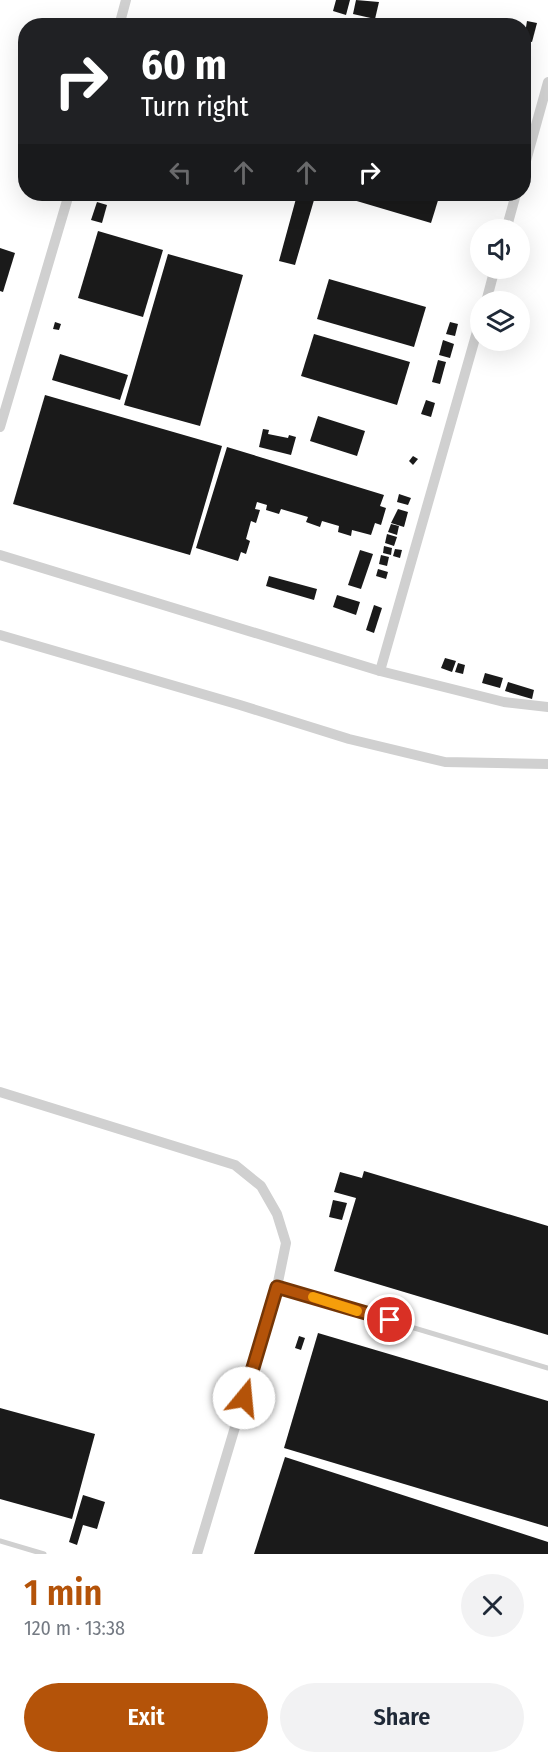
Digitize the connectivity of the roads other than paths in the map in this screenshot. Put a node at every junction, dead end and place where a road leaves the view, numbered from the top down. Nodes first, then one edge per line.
1 (126, 0) edge
2 (121, 18) edge
3 (548, 82) edge
4 (531, 143) edge
5 (67, 201) edge
6 (514, 201) edge
7 (509, 219) edge
8 (471, 351) edge
9 (0, 427) edge
10 (0, 555) edge
11 (0, 635) edge
12 (380, 671) junction
13 (548, 707) edge
14 (548, 764) edge
15 (0, 1092) edge
16 (277, 1287) junction
17 (548, 1368) edge
18 (0, 1541) edge
19 (44, 1554) edge
20 (197, 1554) edge

1 - 2 street
3 - 4 street
5 - 9 street
6 - 7 street
8 - 12 street
10 - 12 street
11 - 14 street
12 - 13 street
15 - 16 street
16 - 17 lane
16 - 20 street
18 - 19 lane

